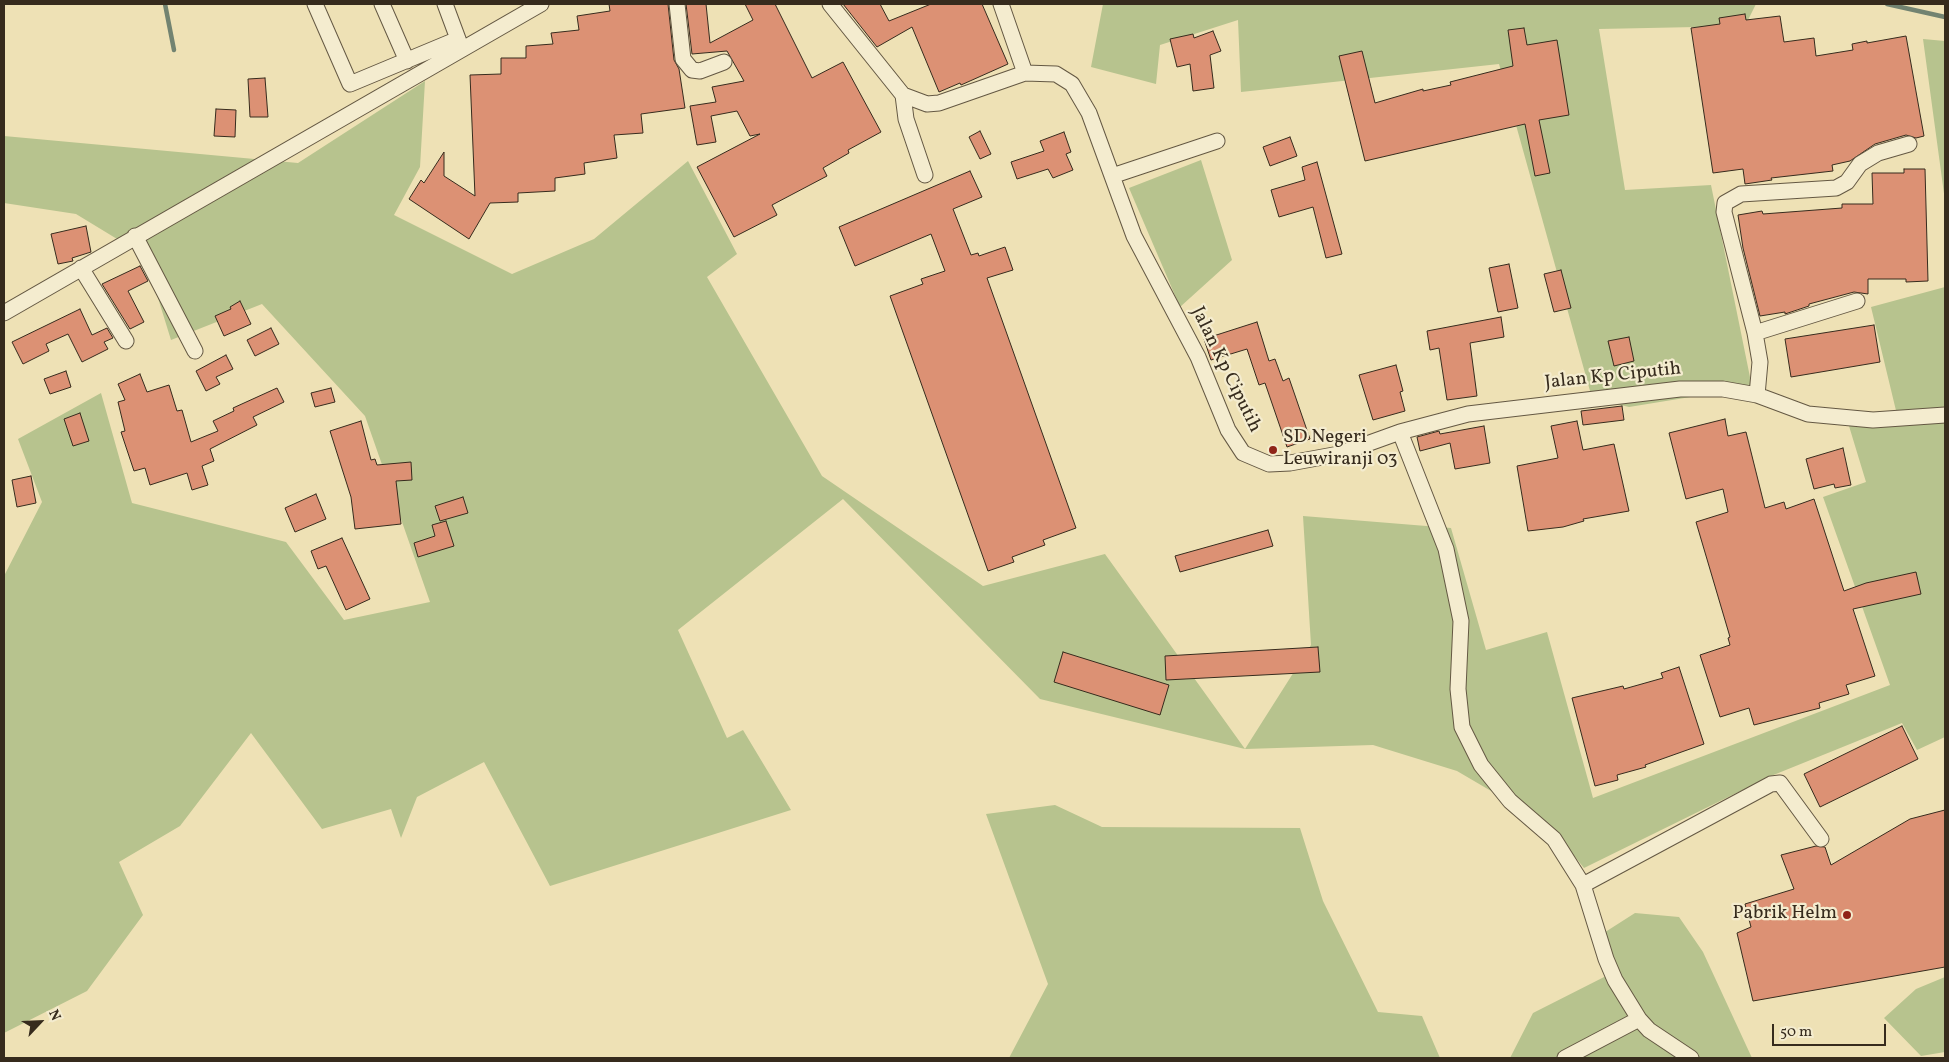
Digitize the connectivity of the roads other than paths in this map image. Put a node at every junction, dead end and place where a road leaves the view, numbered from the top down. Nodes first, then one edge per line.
1 (316, 4) edge
2 (382, 4) edge
3 (444, 4) edge
4 (541, 4) edge
5 (677, 4) edge
6 (830, 4) edge
7 (1001, 4) edge
8 (460, 44) junction
9 (407, 61) junction
10 (724, 62) dead end
11 (1025, 73) junction
12 (903, 95) junction
13 (1217, 141) dead end
14 (1909, 144) dead end
15 (926, 175) dead end
16 (1112, 176) junction
17 (135, 236) junction
18 (81, 268) junction
19 (1858, 301) dead end
20 (4, 313) edge
21 (1755, 333) junction
22 (126, 341) dead end
23 (194, 351) dead end
24 (1757, 396) junction
25 (1945, 415) edge
26 (1400, 432) junction
27 (1822, 839) dead end
28 (1583, 884) junction
29 (1639, 1019) junction
30 (1566, 1058) edge
31 (1691, 1058) edge

1 - 9 street
2 - 9 street
3 - 8 street
4 - 8 street
5 - 10 street
6 - 12 street
7 - 11 street
8 - 9 street
8 - 17 street
11 - 12 street, Jalan Kp Ciputih
11 - 16 street, Jalan Kp Ciputih
12 - 15 street
13 - 16 street
14 - 21 street
16 - 26 street, Jalan Kp Ciputih
17 - 18 street
17 - 23 street
18 - 20 street
18 - 22 street
19 - 21 street
21 - 24 street
24 - 25 street, Jalan Kp Ciputih
24 - 26 street, Jalan Kp Ciputih
26 - 28 street
27 - 28 street
28 - 29 street
29 - 30 street
29 - 31 street

